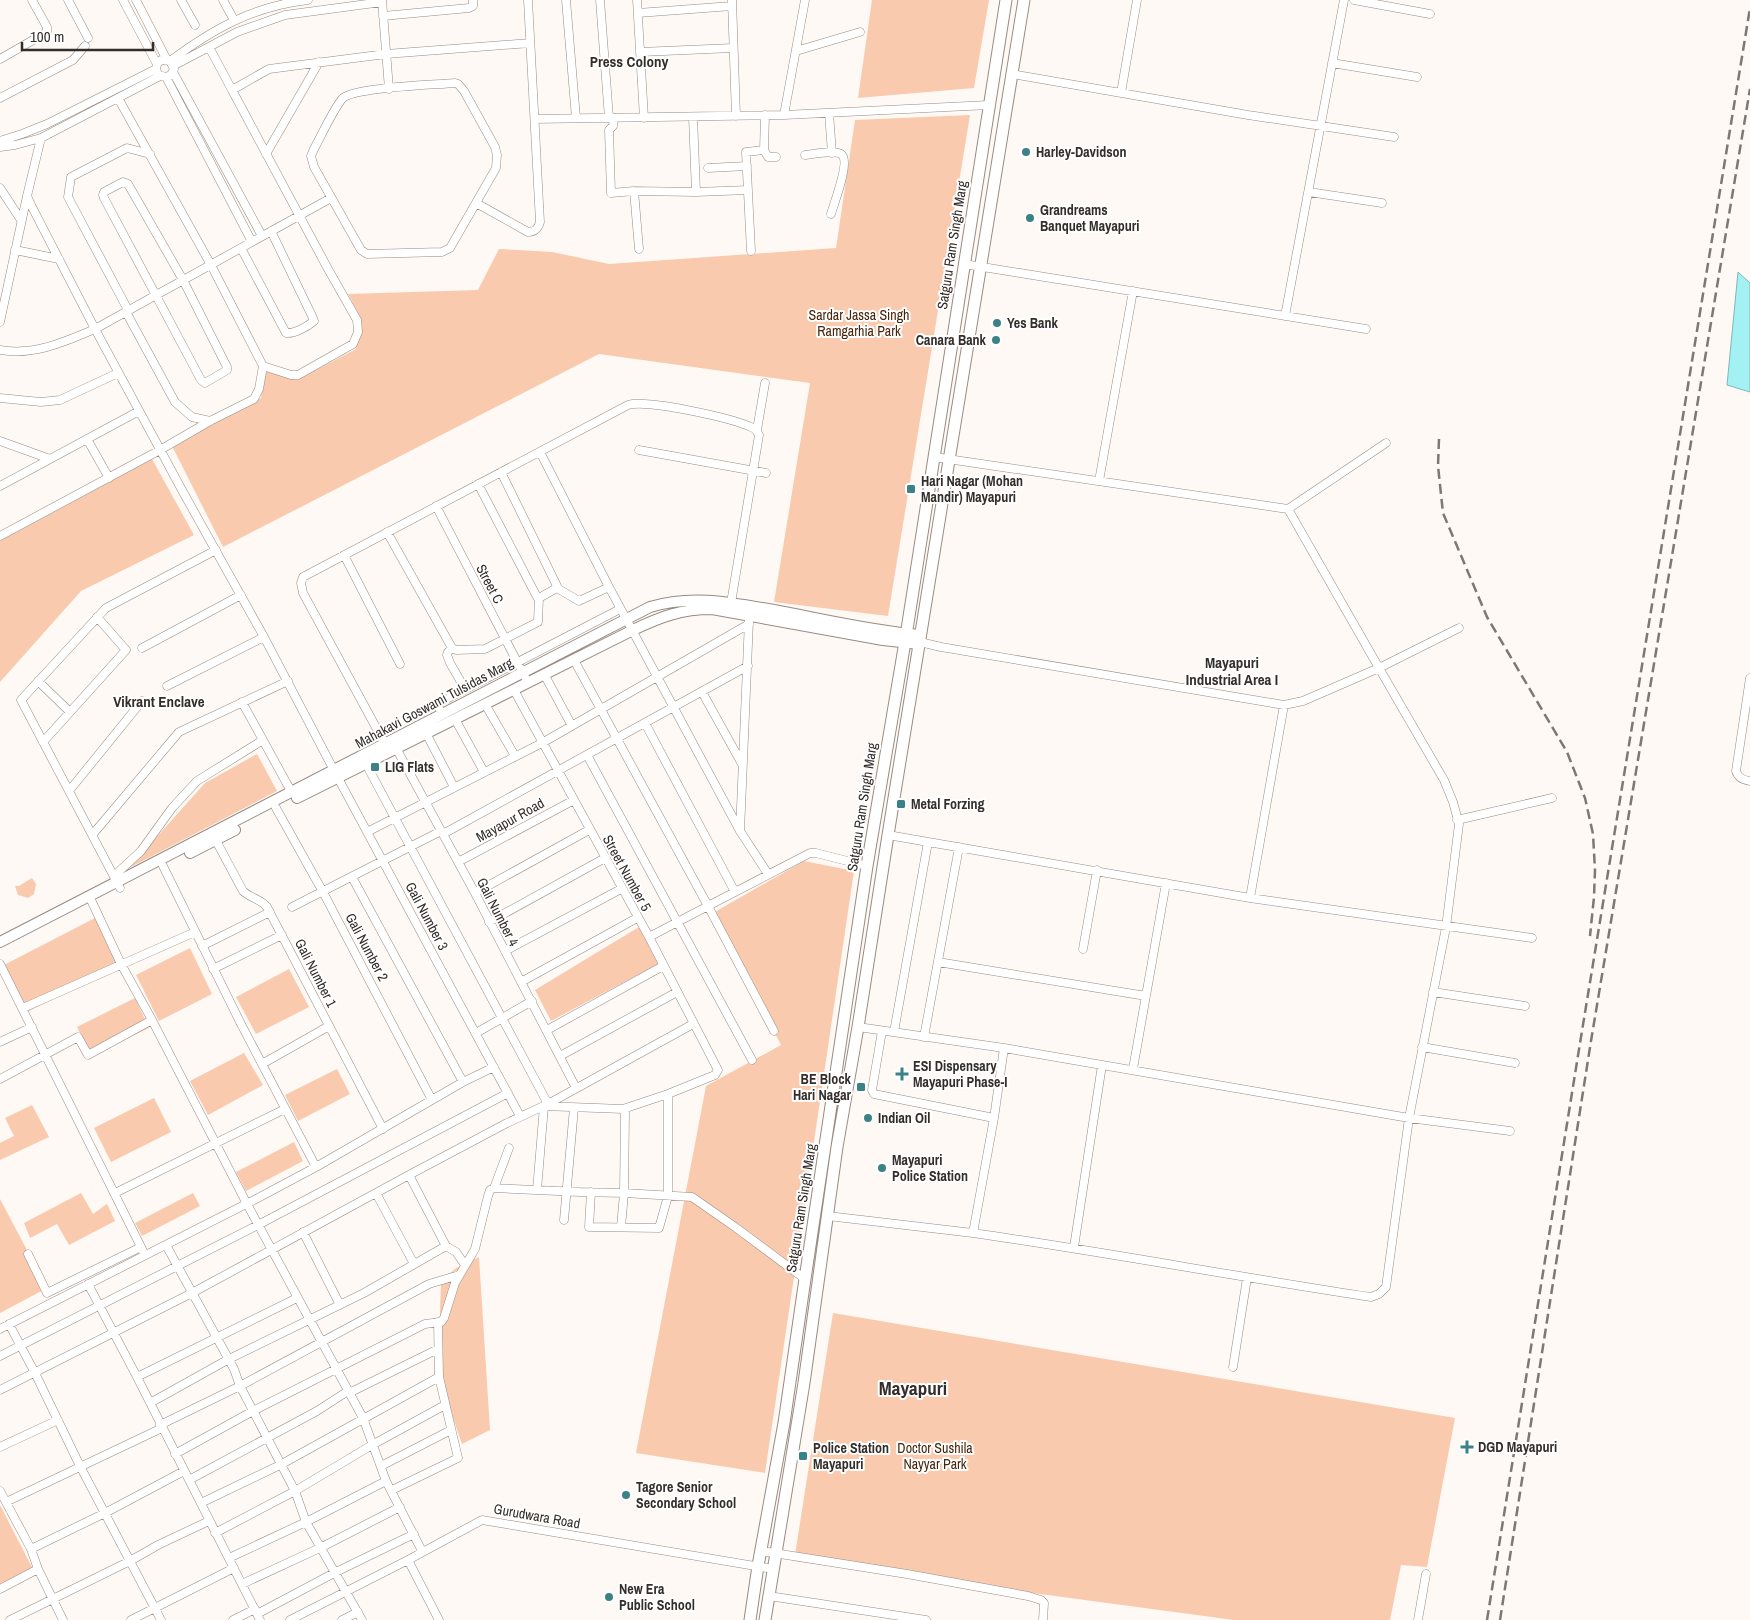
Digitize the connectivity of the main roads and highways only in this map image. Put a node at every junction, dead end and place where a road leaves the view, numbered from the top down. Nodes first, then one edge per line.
1 (1006, 0) edge
2 (1024, 0) edge
3 (750, 1620) edge
4 (766, 1620) edge

1 - 3 main road, Satguru Ram Singh Marg
2 - 4 main road, Satguru Ram Singh Marg

